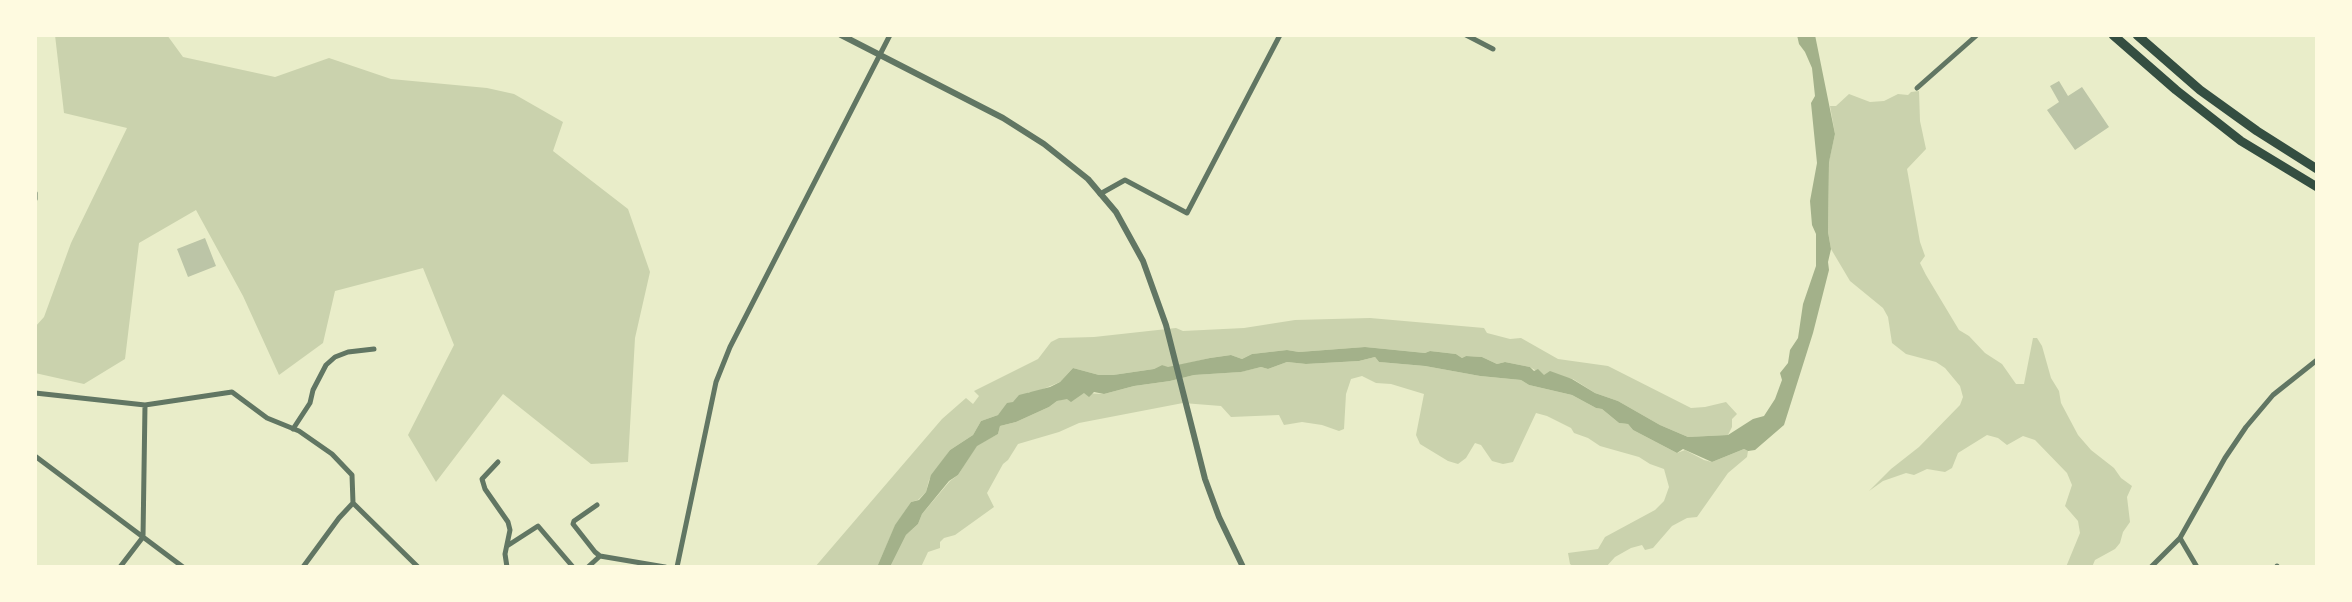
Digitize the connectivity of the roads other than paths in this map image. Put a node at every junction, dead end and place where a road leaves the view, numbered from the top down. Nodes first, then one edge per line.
1 (841, 35) edge
2 (890, 35) edge
3 (1280, 35) edge
4 (1466, 35) edge
5 (1977, 35) edge
6 (2113, 35) edge
7 (2137, 35) edge
8 (1493, 49) dead end
9 (879, 55) junction
10 (1917, 88) dead end
11 (2317, 169) edge
12 (2317, 187) edge
13 (35, 193) edge
14 (1100, 194) junction
15 (35, 200) edge
16 (374, 349) dead end
17 (2317, 360) edge
18 (35, 393) edge
19 (145, 405) junction
20 (293, 429) junction
21 (35, 456) edge
22 (498, 462) dead end
23 (353, 503) junction
24 (597, 505) dead end
25 (143, 537) junction
26 (2180, 538) junction
27 (507, 545) junction
28 (600, 556) junction
29 (120, 567) edge
30 (183, 567) edge
31 (303, 567) edge
32 (418, 567) edge
33 (507, 567) edge
34 (573, 567) edge
35 (588, 567) edge
36 (665, 567) edge
37 (677, 567) edge
38 (1243, 567) edge
39 (2151, 567) edge
40 (2197, 567) edge

1 - 9 street
2 - 9 street
3 - 14 street
4 - 8 street
5 - 10 street
6 - 12 highway
7 - 11 highway
9 - 14 street
9 - 37 street
13 - 15 street
14 - 38 street
16 - 20 street
17 - 26 street
18 - 19 street
19 - 20 street
19 - 25 street
20 - 23 street
21 - 25 street
22 - 27 street
23 - 31 street
23 - 32 street
24 - 28 street
25 - 29 street
25 - 30 street
26 - 39 street
26 - 40 street
27 - 33 street
27 - 34 street
28 - 35 street
28 - 36 street

